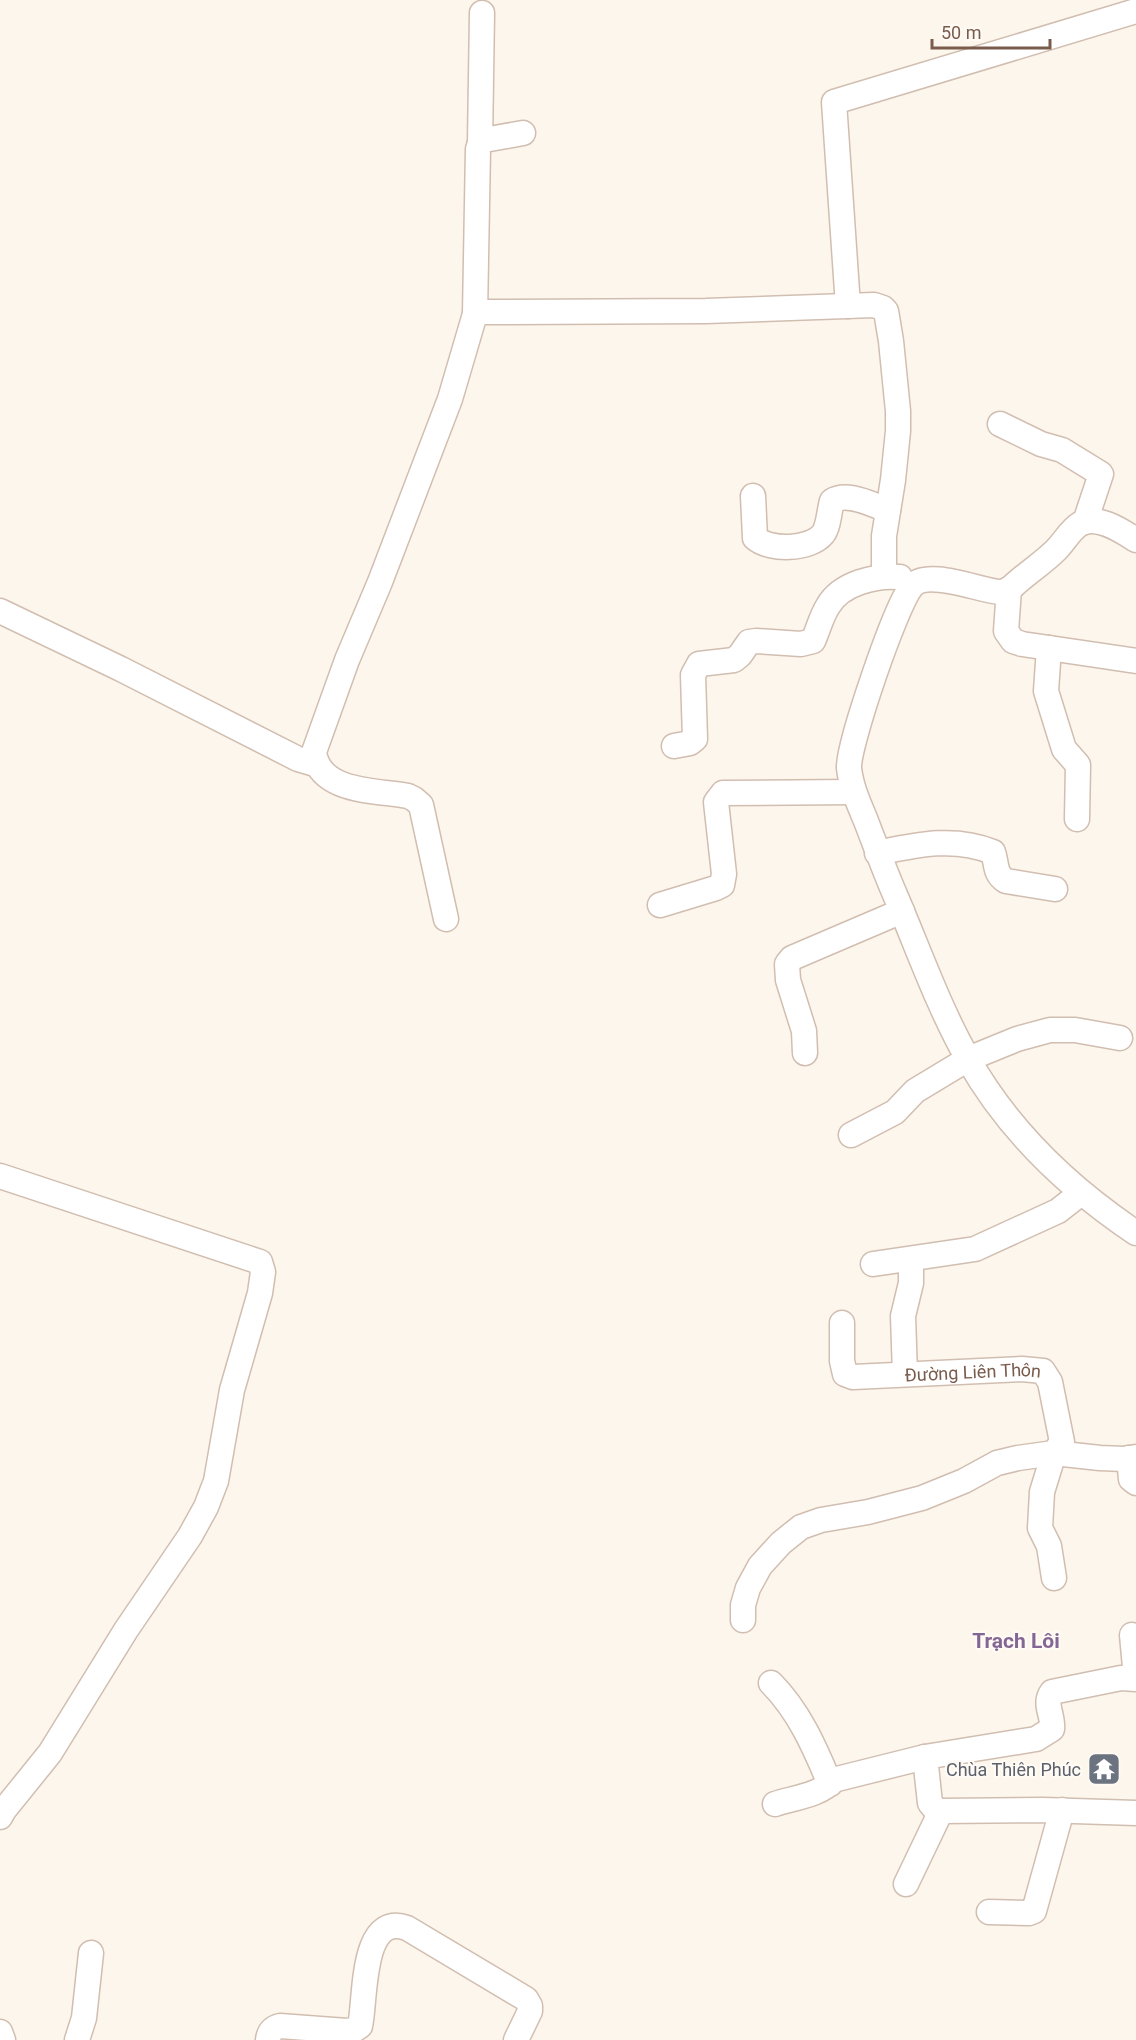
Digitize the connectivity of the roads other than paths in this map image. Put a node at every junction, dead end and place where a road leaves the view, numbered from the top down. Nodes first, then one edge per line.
1 (1136, 11) edge
2 (482, 13) dead end
3 (523, 133) dead end
4 (480, 143) junction
5 (848, 306) junction
6 (475, 314) junction
7 (1000, 424) dead end
8 (753, 496) dead end
9 (888, 510) junction
10 (1085, 522) junction
11 (1136, 540) edge
12 (884, 576) junction
13 (918, 582) junction
14 (1010, 589) junction
15 (0, 611) edge
16 (1049, 648) junction
17 (1136, 661) edge
18 (674, 746) dead end
19 (315, 764) junction
20 (854, 792) junction
21 (1077, 819) dead end
22 (877, 853) junction
23 (1055, 889) dead end
24 (660, 905) dead end
25 (902, 911) junction
26 (446, 919) dead end
27 (1120, 1038) dead end
28 (805, 1053) dead end
29 (968, 1059) junction
30 (851, 1135) dead end
31 (0, 1176) edge
32 (1081, 1193) junction
33 (1135, 1229) edge
34 (911, 1259) junction
35 (873, 1264) dead end
36 (842, 1323) dead end
37 (905, 1374) junction
38 (1054, 1453) junction
39 (1132, 1458) edge
40 (1136, 1483) edge
41 (1054, 1578) dead end
42 (743, 1620) dead end
43 (1132, 1635) dead end
44 (1136, 1678) edge
45 (771, 1683) dead end
46 (925, 1756) junction
47 (830, 1784) junction
48 (775, 1804) dead end
49 (1062, 1810) junction
50 (941, 1811) junction
51 (1136, 1813) edge
52 (0, 1817) edge
53 (906, 1884) dead end
54 (989, 1912) dead end
55 (91, 1953) dead end
56 (0, 2032) edge
57 (3, 2040) edge
58 (76, 2040) edge
59 (268, 2040) edge
60 (516, 2040) edge

1 - 5 street
2 - 4 street
3 - 4 street
4 - 6 street
5 - 6 street
5 - 9 street
6 - 19 street
7 - 10 street
8 - 9 street
9 - 12 street
10 - 11 street
10 - 14 street
12 - 13 street
12 - 18 street
13 - 14 street
13 - 20 street
14 - 16 street
15 - 19 street
16 - 17 street
16 - 21 street
19 - 26 street
20 - 22 street
20 - 24 street
22 - 23 street
22 - 25 street
25 - 28 street
25 - 29 street
27 - 29 street
29 - 30 street
29 - 32 street
31 - 52 street
32 - 33 street
32 - 34 street
34 - 35 street
34 - 37 street
36 - 37 street, Đường Liên Thôn
37 - 38 street, Đường Liên Thôn
38 - 39 street
38 - 41 street, Đường Liên Thôn
38 - 42 street
39 - 40 street
43 - 44 street
44 - 46 street
45 - 47 street
46 - 47 street
46 - 50 street
47 - 48 street
49 - 50 street
49 - 51 street
49 - 54 street
50 - 53 street
55 - 58 street
56 - 57 street
59 - 60 street

